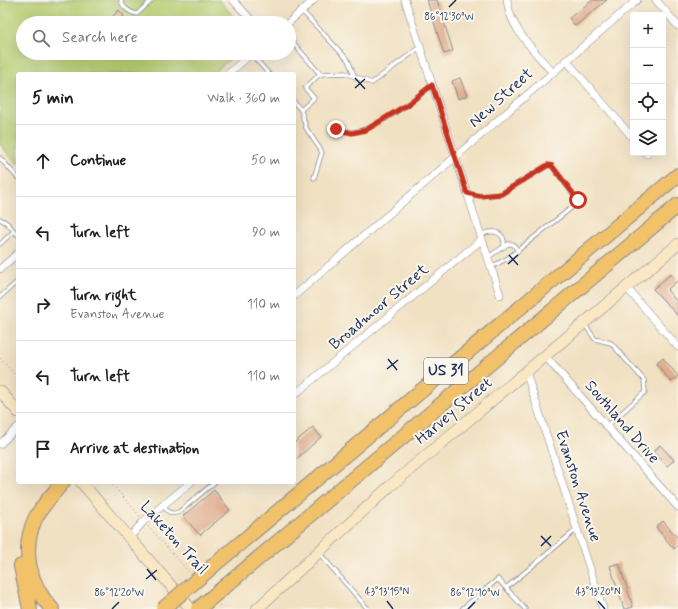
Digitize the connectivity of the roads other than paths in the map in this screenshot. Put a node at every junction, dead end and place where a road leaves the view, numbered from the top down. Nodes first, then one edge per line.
1 (121, 0) edge
2 (152, 0) edge
3 (233, 0) edge
4 (314, 0) edge
5 (405, 0) edge
6 (507, 0) edge
7 (637, 0) edge
8 (656, 0) edge
9 (302, 11) junction
10 (248, 16) edge
11 (296, 16) edge
12 (678, 26) edge
13 (296, 46) edge
14 (420, 47) junction
15 (244, 60) edge
16 (258, 60) edge
17 (566, 60) junction
18 (230, 72) edge
19 (267, 72) edge
20 (552, 72) junction
21 (320, 74) junction
22 (356, 77) junction
23 (432, 85) junction
24 (296, 104) edge
25 (301, 110) junction
26 (336, 129) dead end
27 (630, 135) edge
28 (0, 158) edge
29 (456, 158) junction
30 (678, 175) edge
31 (16, 176) edge
32 (314, 178) dead end
33 (467, 193) junction
34 (678, 205) edge
35 (0, 220) edge
36 (14, 231) junction
37 (16, 234) edge
38 (481, 237) junction
39 (0, 244) edge
40 (678, 244) edge
41 (504, 247) junction
42 (518, 250) junction
43 (16, 255) edge
44 (488, 258) junction
45 (491, 267) junction
46 (0, 269) edge
47 (16, 282) edge
48 (626, 287) junction
49 (296, 294) edge
50 (500, 294) dead end
51 (0, 296) edge
52 (584, 323) junction
53 (678, 347) edge
54 (545, 356) junction
55 (526, 372) junction
56 (0, 391) edge
57 (296, 393) edge
58 (16, 410) edge
59 (607, 426) junction
60 (16, 429) edge
61 (0, 444) edge
62 (57, 484) edge
63 (61, 484) edge
64 (83, 484) edge
65 (189, 484) edge
66 (213, 484) edge
67 (163, 506) junction
68 (678, 506) edge
69 (578, 529) junction
70 (129, 538) junction
71 (319, 553) junction
72 (230, 585) junction
73 (506, 588) junction
74 (212, 606) edge
75 (30, 609) edge
76 (52, 609) edge
77 (163, 609) edge
78 (190, 609) edge
79 (198, 609) edge
80 (257, 609) edge
81 (368, 609) edge
82 (462, 609) edge
83 (525, 609) edge
84 (603, 609) edge

1 - 2 lane
3 - 10 street
4 - 9 street
5 - 14 street
6 - 20 street
7 - 17 street, New Street
8 - 12 street
9 - 11 street
9 - 22 lane
13 - 21 lane
14 - 22 lane
14 - 23 street
15 - 18 street
16 - 19 lane
17 - 20 street, New Street
17 - 27 street
20 - 29 street, New Street
21 - 22 lane
21 - 25 lane
23 - 26 lane
23 - 29 street
24 - 25 lane
25 - 32 lane
28 - 31 lane
29 - 33 street
29 - 49 street, New Street
30 - 77 highway, US 31, bridge
33 - 38 street
33 - 42 lane
34 - 72 highway, US 31
35 - 36 lane
36 - 37 lane
36 - 39 lane
38 - 41 lane
38 - 44 street
38 - 57 street, Broadmoor Street
40 - 48 street, Harvey Street
41 - 42 lane
41 - 44 lane
42 - 45 lane
43 - 46 street
44 - 45 street
45 - 50 street
47 - 51 lane
48 - 52 street, Harvey Street
48 - 53 street
52 - 54 street, Harvey Street
52 - 59 lane
54 - 55 street, Harvey Street
54 - 59 street, Southland Drive
55 - 69 street, Evanston Avenue
55 - 71 street, Harvey Street
56 - 58 street
59 - 68 street, Southland Drive
60 - 61 street
62 - 75 highway
63 - 76 highway
64 - 70 street
65 - 67 street
66 - 67 lane
67 - 70 street
69 - 73 lane
69 - 84 street, Evanston Avenue
70 - 78 street
71 - 80 street, Harvey Street
71 - 81 lane
72 - 74 highway
72 - 79 highway, US 31, bridge
73 - 82 lane
73 - 83 lane

